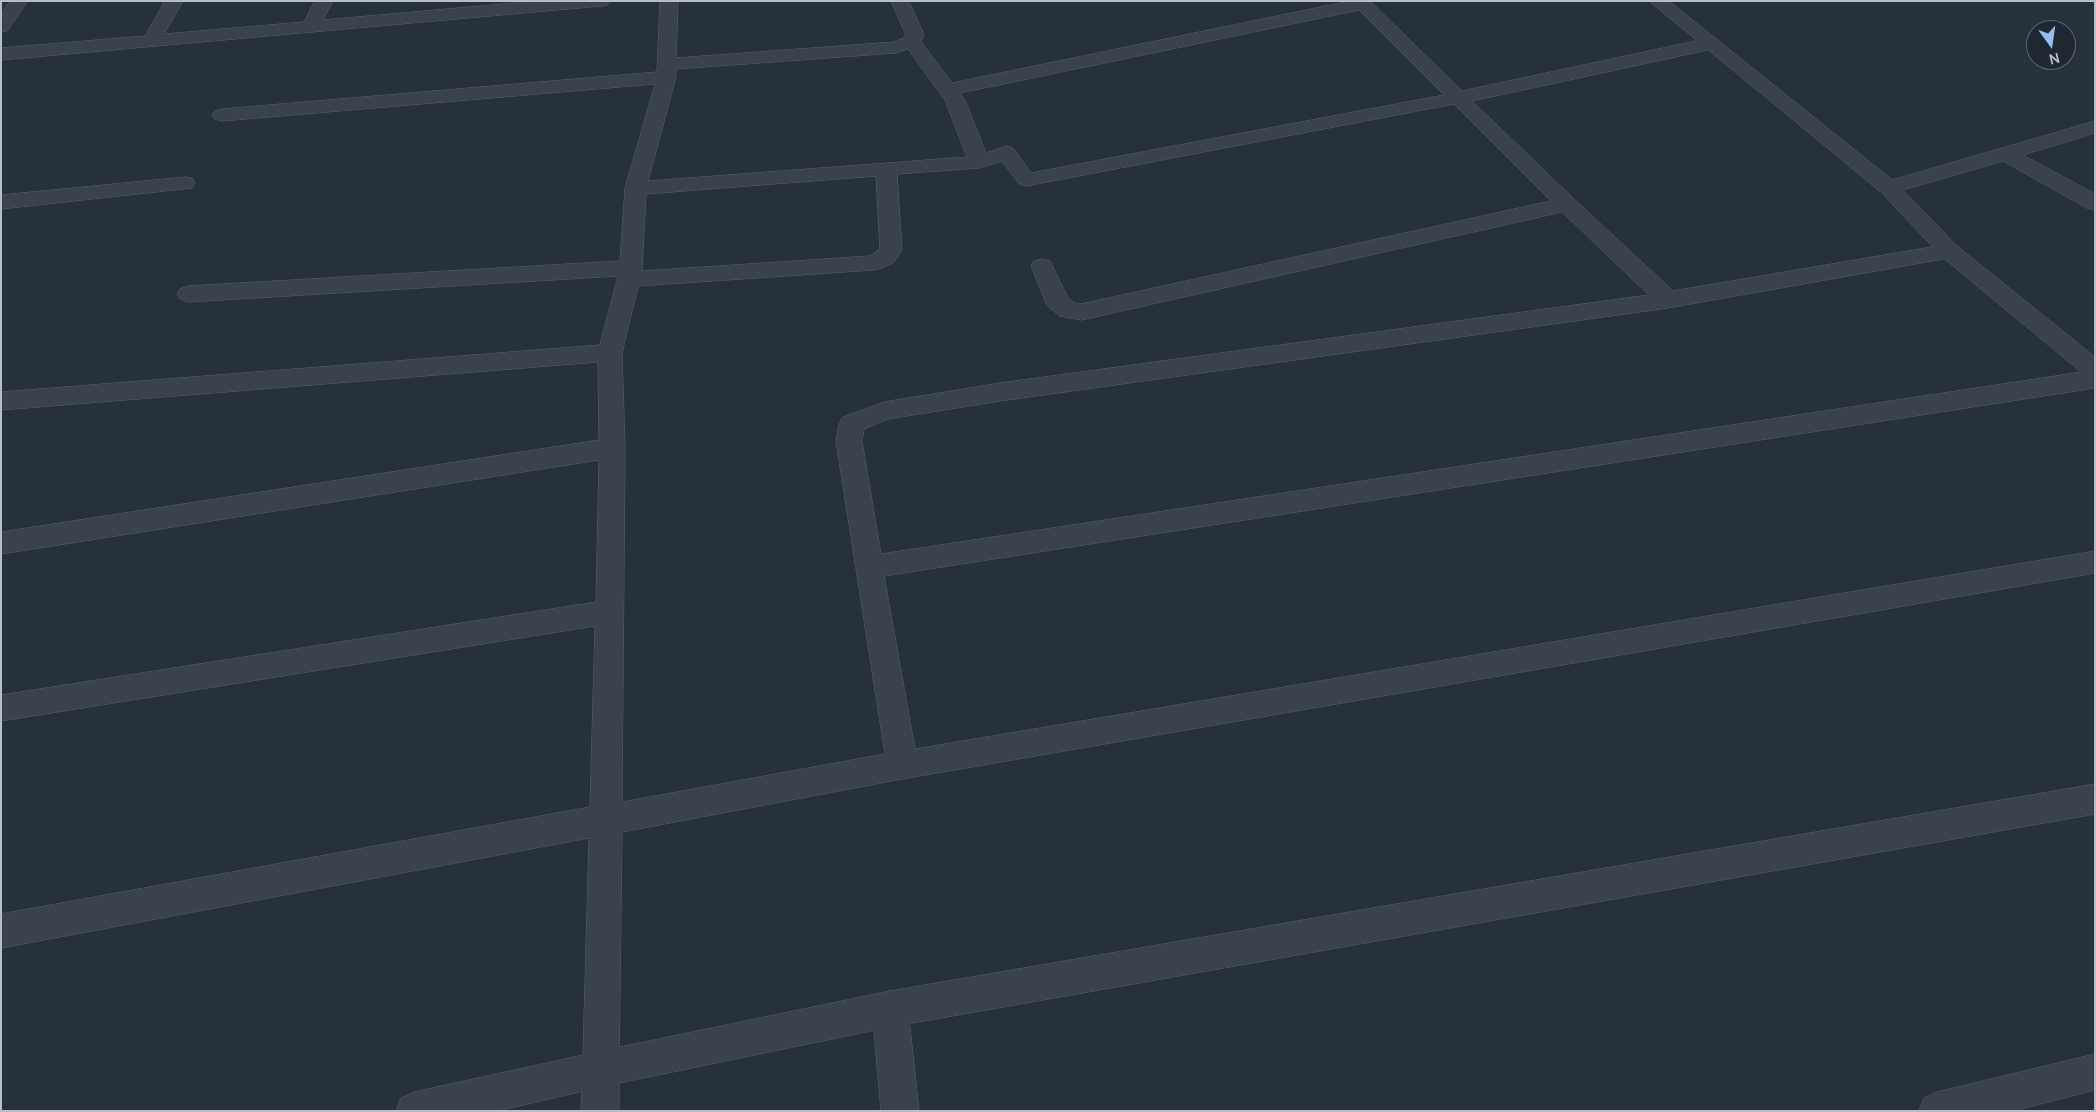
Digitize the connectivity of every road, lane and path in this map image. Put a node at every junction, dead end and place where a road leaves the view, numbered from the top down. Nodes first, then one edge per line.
1 (19, 1) edge
2 (174, 1) edge
3 (324, 1) edge
4 (601, 1) edge
5 (669, 1) edge
6 (900, 1) edge
7 (1658, 1) edge
8 (1362, 3) edge
9 (1, 27) edge
10 (310, 28) junction
11 (151, 40) junction
12 (912, 42) junction
13 (1710, 44) junction
14 (1, 54) edge
15 (666, 70) junction
16 (948, 90) junction
17 (1457, 98) junction
18 (222, 115) dead end
19 (2095, 127) edge
20 (2006, 154) junction
21 (979, 162) junction
22 (886, 170) junction
23 (185, 183) dead end
24 (636, 188) junction
25 (1890, 188) junction
26 (1, 202) edge
27 (2095, 203) edge
28 (1566, 204) junction
29 (1949, 251) junction
30 (1042, 266) dead end
31 (630, 274) junction
32 (188, 294) dead end
33 (1668, 300) junction
34 (610, 353) junction
35 (2095, 370) edge
36 (2095, 379) edge
37 (1, 400) edge
38 (612, 448) junction
39 (1, 544) edge
40 (2095, 562) edge
41 (869, 567) junction
42 (610, 612) junction
43 (1, 708) edge
44 (902, 765) junction
45 (2095, 799) edge
46 (607, 818) junction
47 (1, 931) edge
48 (890, 1009) junction
49 (601, 1070) junction
50 (2095, 1072) edge
51 (414, 1111) edge
52 (600, 1111) edge
53 (900, 1111) edge
54 (1938, 1111) edge

1 - 9 street
2 - 11 street
3 - 10 street
4 - 10 street
5 - 15 street
6 - 12 street
7 - 13 street
8 - 16 street
8 - 17 street
10 - 11 street
11 - 14 street
12 - 15 street
12 - 16 street
13 - 17 street
13 - 25 street
15 - 18 street
15 - 24 street
16 - 21 street
17 - 21 street
17 - 28 street
19 - 20 street
20 - 25 street
20 - 27 street
21 - 22 street
22 - 24 street
22 - 31 street
23 - 26 street
24 - 31 street
25 - 29 street
28 - 30 street
28 - 33 street
29 - 33 street
29 - 35 street
31 - 32 street
31 - 34 street
33 - 41 street
34 - 37 street
34 - 38 street
36 - 41 street
38 - 39 street
38 - 42 street
40 - 44 street
41 - 44 street
42 - 43 street
42 - 46 street
44 - 46 street
45 - 48 street
46 - 47 street
46 - 49 street
48 - 49 street
48 - 53 street
49 - 51 street
49 - 52 street
50 - 54 street

